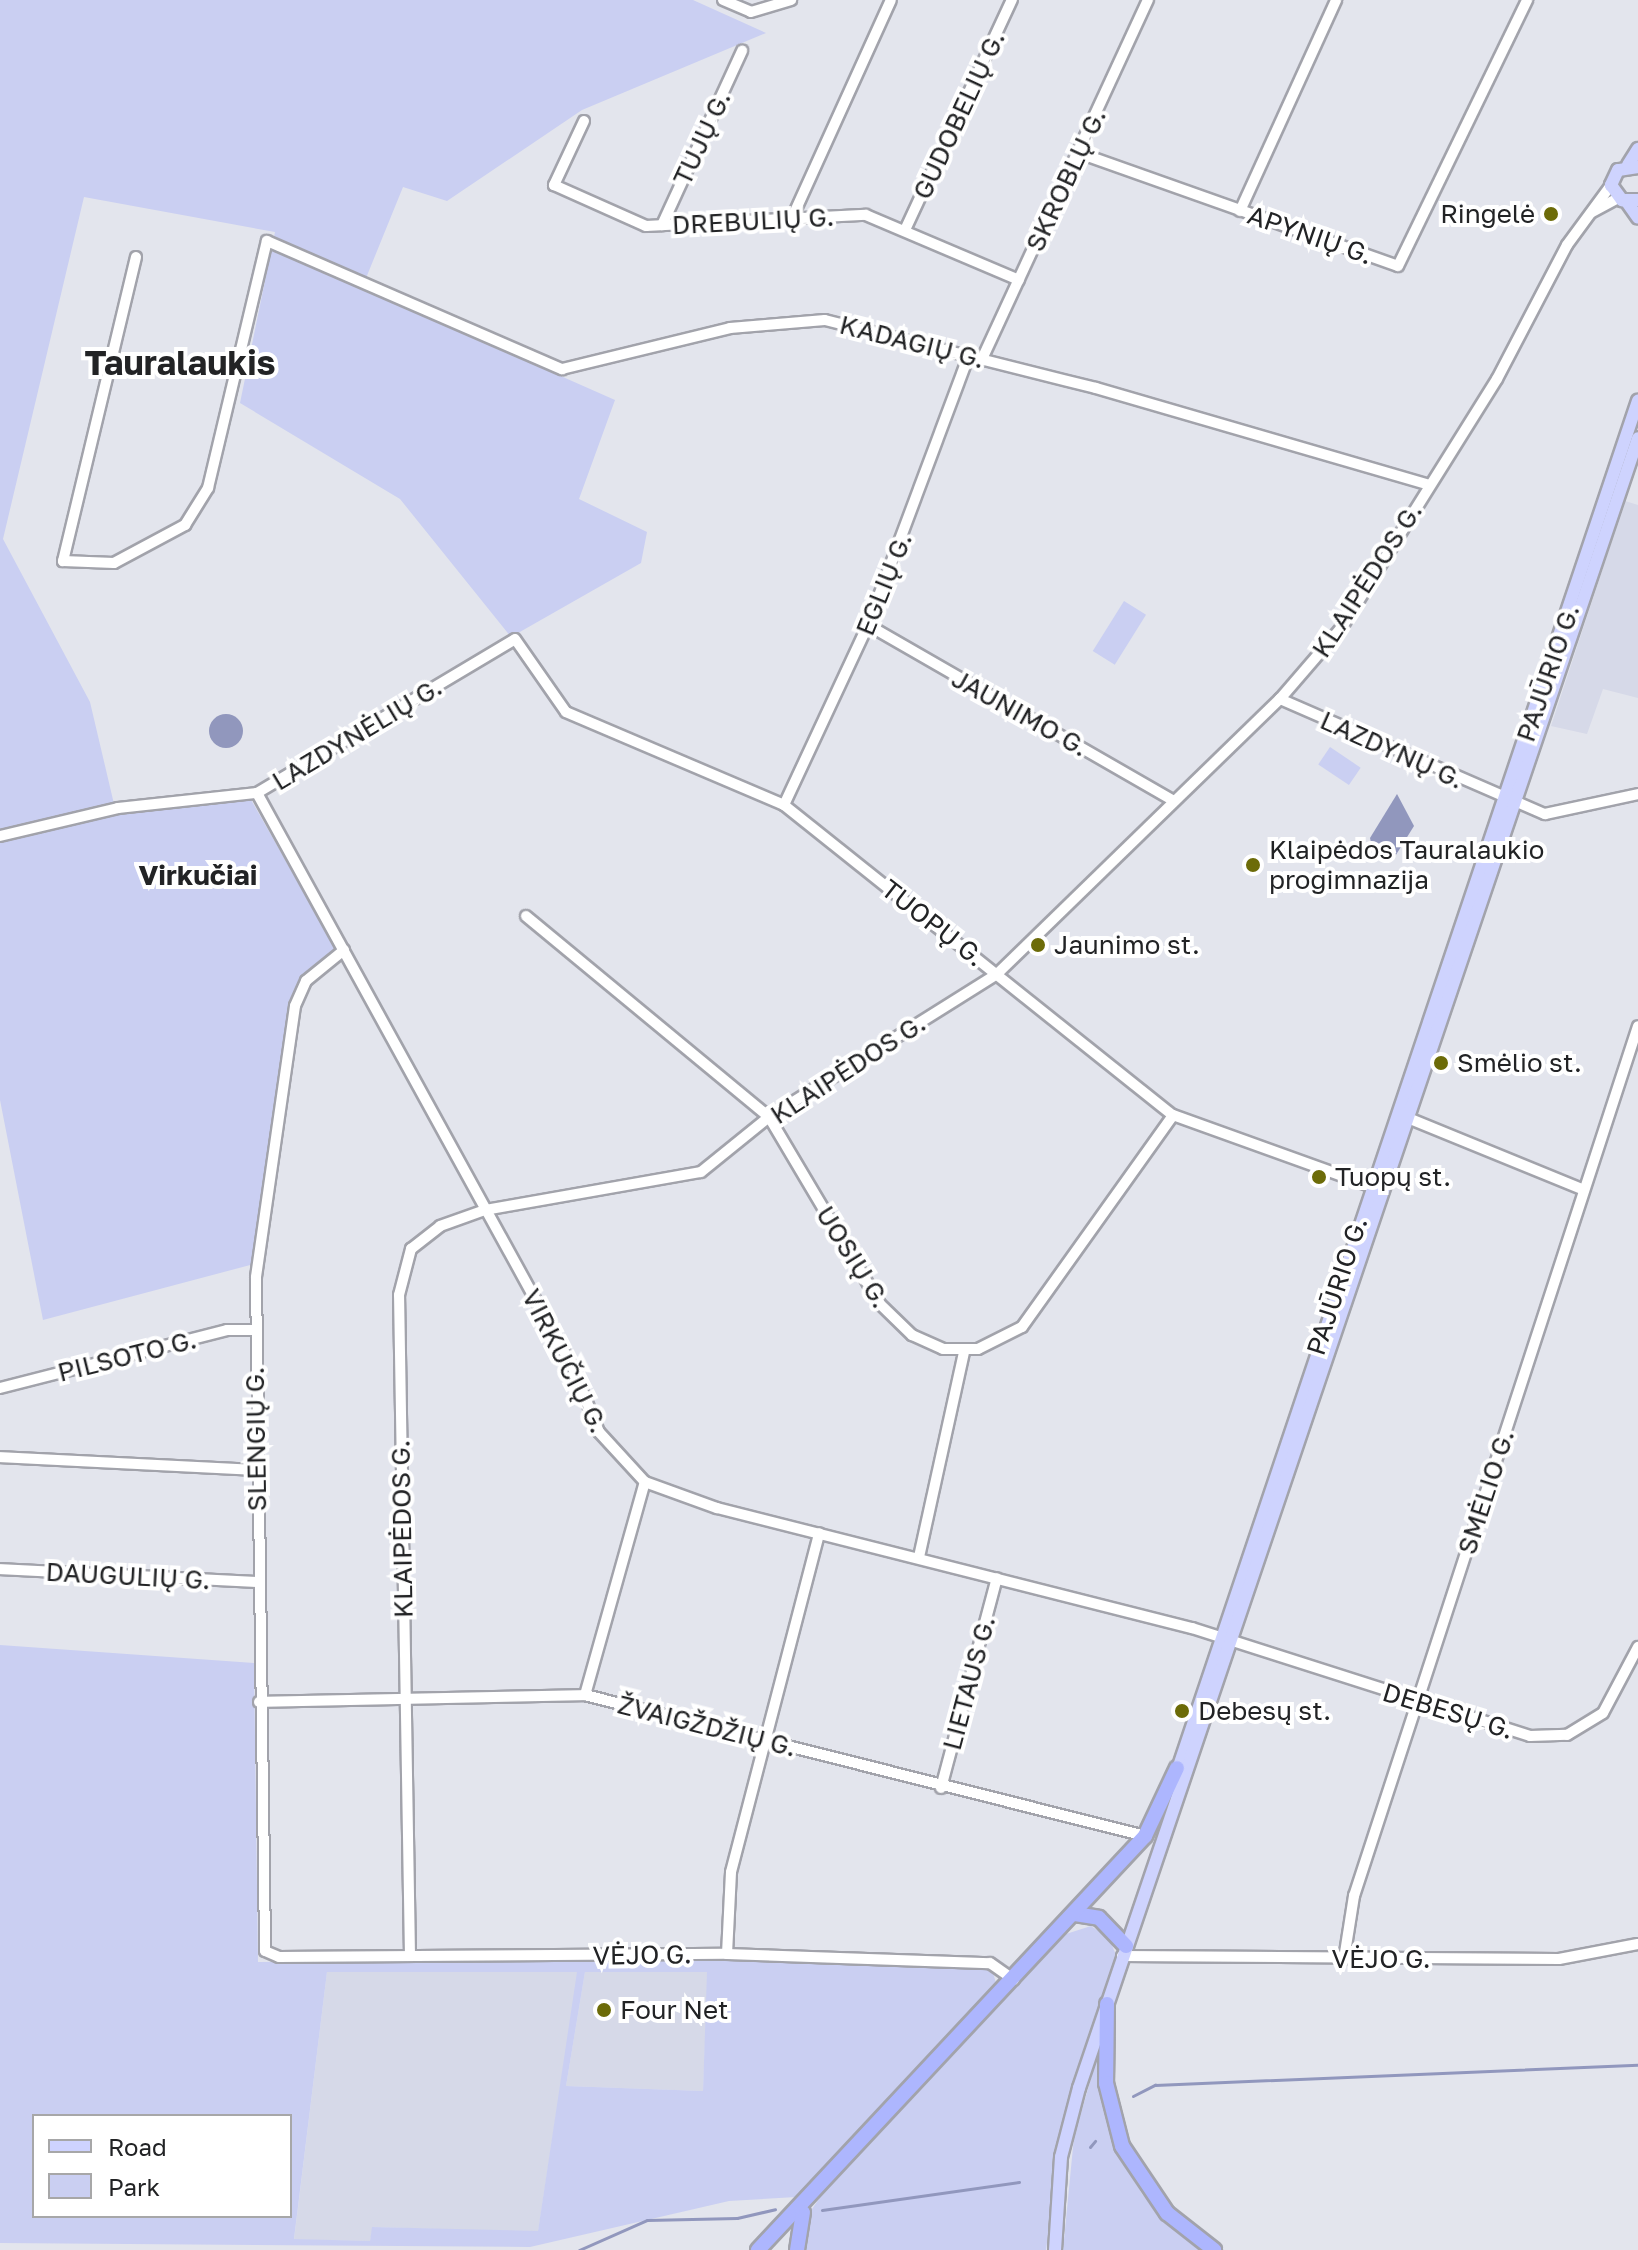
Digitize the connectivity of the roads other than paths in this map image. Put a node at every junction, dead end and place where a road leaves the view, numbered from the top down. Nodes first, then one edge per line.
1 (723, 0) edge
2 (791, 0) edge
3 (891, 0) edge
4 (1012, 0) edge
5 (1148, 0) edge
6 (1336, 0) edge
7 (1527, 0) edge
8 (742, 51) dead end
9 (584, 121) dead end
10 (1638, 149) edge
11 (1079, 153) junction
12 (1633, 166) edge
13 (1611, 185) junction
14 (1628, 200) edge
15 (1240, 211) junction
16 (1587, 215) junction
17 (792, 218) junction
18 (1638, 218) edge
19 (662, 225) junction
20 (905, 230) junction
21 (136, 257) dead end
22 (1019, 280) junction
23 (968, 357) junction
24 (982, 359) junction
25 (1638, 401) edge
26 (1638, 438) edge
27 (1429, 485) junction
28 (868, 625) junction
29 (515, 639) joint
30 (1280, 699) junction
31 (257, 793) junction
32 (1638, 794) edge
33 (1504, 799) junction
34 (1172, 800) junction
35 (1518, 804) junction
36 (784, 805) junction
37 (0, 836) edge
38 (526, 916) dead end
39 (344, 950) junction
40 (997, 974) junction
41 (1638, 1026) edge
42 (1173, 1115) junction
43 (769, 1117) junction
44 (1408, 1118) junction
45 (1370, 1186) junction
46 (1584, 1190) junction
47 (485, 1210) junction
48 (255, 1330) junction
49 (964, 1352) junction
50 (0, 1388) edge
51 (0, 1457) edge
52 (257, 1470) junction
53 (645, 1482) junction
54 (819, 1533) junction
55 (919, 1557) junction
56 (0, 1569) edge
57 (997, 1578) junction
58 (257, 1582) junction
59 (1219, 1637) junction
60 (1234, 1643) junction
61 (1638, 1647) edge
62 (585, 1695) junction
63 (405, 1696) junction
64 (259, 1702) junction
65 (1418, 1702) junction
66 (765, 1741) junction
67 (1177, 1768) junction
68 (941, 1788) junction
69 (1145, 1836) junction
70 (1156, 1856) junction
71 (1075, 1914) junction
72 (1638, 1944) edge
73 (265, 1951) joint
74 (1124, 1951) junction
75 (727, 1954) junction
76 (410, 1956) junction
77 (1344, 1959) junction
78 (1014, 1980) junction
79 (1107, 2004) junction
80 (813, 2195) junction
81 (1055, 2244) edge
82 (758, 2250) edge
83 (797, 2250) edge
84 (1214, 2250) edge

1 - 2 street
3 - 17 street
4 - 20 street, GUDOBELIŲ G.
5 - 11 street, SKROBLŲ G.
6 - 15 street
7 - 15 street, APYNIŲ G.
8 - 19 street, TUJŲ G.
9 - 19 street, DREBULIŲ G.
10 - 12 main road
11 - 15 street, APYNIŲ G.
11 - 22 street, SKROBLŲ G.
12 - 13 main road
13 - 14 main road
13 - 16 street, KLAIPĖDOS G.
14 - 16 street
14 - 18 main road
16 - 27 street, KLAIPĖDOS G.
17 - 19 street, DREBULIŲ G.
17 - 20 street, DREBULIŲ G.
20 - 22 street, DREBULIŲ G.
21 - 23 street, KADAGIŲ G.
22 - 24 street, SKROBLŲ G.
23 - 24 street, KADAGIŲ G.
23 - 28 street, EGLIŲ G.
24 - 27 street, KADAGIŲ G.
25 - 33 main road, PAJŪRIO G.
26 - 35 main road, PAJŪRIO G.
27 - 30 street, KLAIPĖDOS G.
28 - 34 street, JAUNIMO G.
28 - 36 street, EGLIŲ G.
29 - 31 street, LAZDYNĖLIŲ G.
29 - 36 street, TUOPŲ G.
30 - 33 street, LAZDYNŲ G.
30 - 34 street, KLAIPĖDOS G.
31 - 37 street, LAZDYNĖLIŲ G.
31 - 39 street, VIRKUČIŲ G.
32 - 35 street, LAZDYNŲ G.
33 - 35 street, LAZDYNŲ G.
33 - 45 main road, PAJŪRIO G.
34 - 40 street, KLAIPĖDOS G.
35 - 44 main road, PAJŪRIO G.
36 - 40 street, TUOPŲ G.
38 - 43 street, UOSIŲ G.
39 - 47 street, VIRKUČIŲ G.
39 - 48 street, SLENGIŲ G.
40 - 42 street, TUOPŲ G.
40 - 43 street, KLAIPĖDOS G.
41 - 46 street, SMĖLIO G.
42 - 45 street, TUOPŲ G.
42 - 49 street
43 - 47 street, KLAIPĖDOS G.
43 - 49 street, UOSIŲ G.
44 - 46 street
44 - 60 main road, PAJŪRIO G.
45 - 59 main road, PAJŪRIO G.
46 - 65 street, SMĖLIO G.
47 - 53 street, VIRKUČIŲ G.
47 - 63 street, KLAIPĖDOS G.
48 - 50 street, PILSOTO G.
48 - 52 street, SLENGIŲ G.
49 - 55 street
51 - 52 street
52 - 58 street, SLENGIŲ G.
53 - 54 street
53 - 62 street
54 - 55 street
54 - 66 street
55 - 57 street
56 - 58 street, DAUGULIŲ G.
57 - 59 street
57 - 68 street, LIETAUS G.
58 - 64 street, SLENGIŲ G.
59 - 60 street, DEBESŲ G.
59 - 67 main road, PAJŪRIO G.
60 - 65 street, DEBESŲ G.
60 - 70 main road, PAJŪRIO G.
61 - 65 street, DEBESŲ G.
62 - 63 street, ŽVAIGŽDŽIŲ G.
62 - 66 street, ŽVAIGŽDŽIŲ G.
63 - 64 street, ŽVAIGŽDŽIŲ G.
63 - 76 street, KLAIPĖDOS G.
64 - 73 street, SLENGIŲ G.
65 - 77 street, SMĖLIO G.
66 - 68 street, ŽVAIGŽDŽIŲ G.
66 - 75 street
67 - 69 highway
67 - 70 main road, PAJŪRIO G.
68 - 69 street, ŽVAIGŽDŽIŲ G.
69 - 71 highway
70 - 74 main road, PAJŪRIO G.
71 - 74 highway
71 - 78 highway
72 - 77 street, VĖJO G.
73 - 76 street, VĖJO G.
74 - 77 street, VĖJO G.
74 - 79 main road, PAJŪRIO G.
75 - 76 street, VĖJO G.
75 - 78 street, VĖJO G.
78 - 80 highway
79 - 81 main road, PAJŪRIO G.
79 - 84 highway
80 - 82 highway
80 - 83 highway

